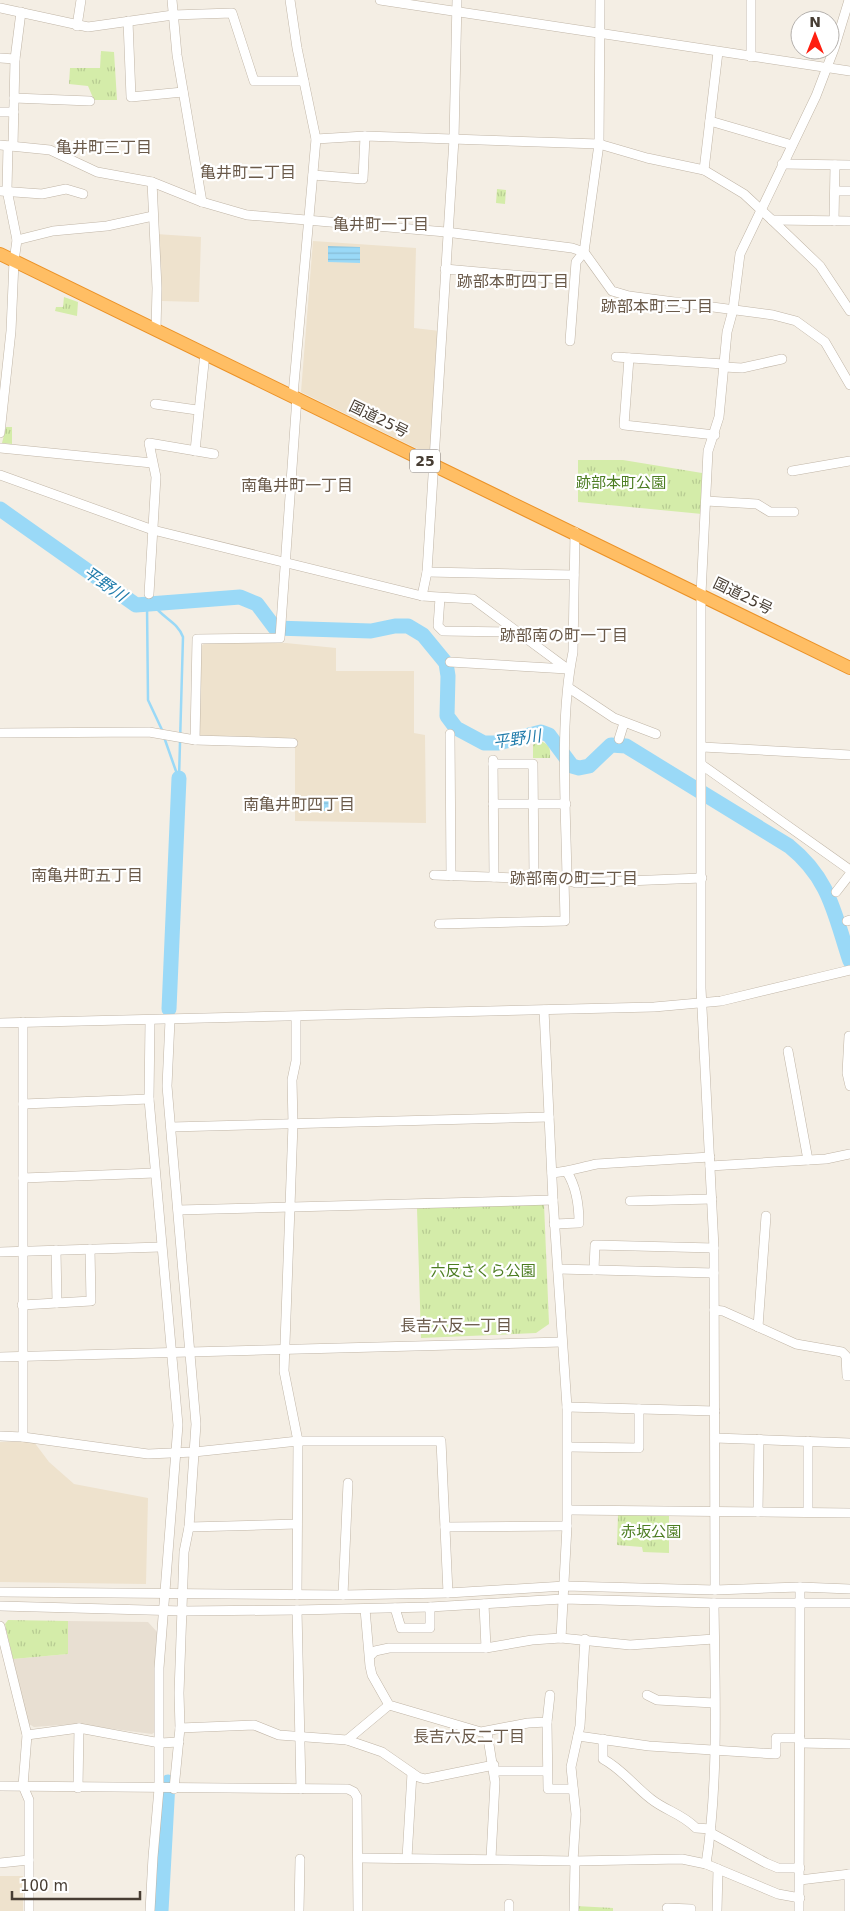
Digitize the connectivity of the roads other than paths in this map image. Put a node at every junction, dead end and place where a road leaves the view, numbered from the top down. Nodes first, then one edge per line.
1 (81, 0) edge
2 (172, 0) edge
3 (290, 0) edge
4 (380, 0) edge
5 (457, 0) edge
6 (600, 0) edge
7 (751, 0) edge
8 (849, 0) edge
9 (0, 8) edge
10 (21, 12) junction
11 (457, 12) junction
12 (173, 16) junction
13 (128, 21) junction
14 (77, 26) junction
15 (600, 34) junction
16 (718, 52) junction
17 (751, 57) junction
18 (0, 58) edge
19 (15, 60) junction
20 (826, 68) junction
21 (850, 71) edge
22 (304, 80) junction
23 (183, 92) junction
24 (14, 98) junction
25 (90, 101) dead end
26 (0, 112) edge
27 (14, 112) junction
28 (710, 121) junction
29 (366, 136) junction
30 (316, 139) junction
31 (454, 139) junction
32 (599, 144) junction
33 (792, 145) junction
34 (7, 146) edge
35 (782, 164) junction
36 (835, 165) junction
37 (850, 165) edge
38 (704, 170) junction
39 (313, 175) junction
40 (152, 182) junction
41 (4, 190) edge
42 (835, 191) junction
43 (850, 191) edge
44 (83, 194) dead end
45 (202, 202) junction
46 (760, 210) junction
47 (152, 216) junction
48 (772, 220) junction
49 (834, 221) junction
50 (850, 221) edge
51 (309, 222) junction
52 (446, 232) junction
53 (17, 240) junction
54 (584, 252) junction
55 (0, 254) edge
56 (14, 261) junction
57 (445, 269) junction
58 (559, 279) dead end
59 (733, 310) junction
60 (850, 311) edge
61 (156, 330) junction
62 (5, 339) edge
63 (570, 341) dead end
64 (205, 354) junction
65 (616, 356) dead end
66 (630, 358) junction
67 (782, 359) dead end
68 (3, 365) edge
69 (724, 366) junction
70 (850, 385) edge
71 (295, 396) junction
72 (155, 404) dead end
73 (197, 410) junction
74 (0, 433) edge
75 (715, 435) junction
76 (0, 448) edge
77 (194, 450) junction
78 (214, 454) dead end
79 (850, 461) edge
80 (152, 463) junction
81 (433, 465) junction
82 (792, 472) dead end
83 (0, 475) edge
84 (706, 501) junction
85 (794, 512) dead end
86 (153, 530) junction
87 (575, 532) junction
88 (285, 562) junction
89 (427, 572) junction
90 (574, 574) junction
91 (149, 594) dead end
92 (701, 594) junction
93 (422, 596) junction
94 (440, 598) junction
95 (515, 632) junction
96 (450, 662) dead end
97 (850, 668) edge
98 (568, 669) junction
99 (569, 688) junction
100 (624, 723) junction
101 (0, 733) edge
102 (450, 734) dead end
103 (656, 734) dead end
104 (619, 739) dead end
105 (195, 740) junction
106 (293, 743) dead end
107 (702, 747) junction
108 (850, 755) edge
109 (702, 766) junction
110 (493, 804) junction
111 (533, 804) junction
112 (566, 804) junction
113 (850, 870) edge
114 (850, 874) edge
115 (434, 875) dead end
116 (451, 876) junction
117 (494, 877) junction
118 (534, 878) junction
119 (702, 878) junction
120 (565, 879) junction
121 (836, 892) dead end
122 (439, 924) dead end
123 (850, 970) edge
124 (702, 1003) junction
125 (544, 1010) junction
126 (296, 1017) junction
127 (150, 1020) junction
128 (170, 1020) junction
129 (23, 1022) junction
130 (0, 1023) edge
131 (849, 1036) edge
132 (788, 1051) dead end
133 (850, 1086) edge
134 (149, 1099) junction
135 (23, 1104) junction
136 (549, 1117) junction
137 (293, 1124) junction
138 (171, 1127) junction
139 (850, 1154) edge
140 (808, 1160) junction
141 (710, 1161) junction
142 (567, 1172) junction
143 (155, 1173) junction
144 (552, 1173) junction
145 (23, 1178) junction
146 (712, 1199) junction
147 (553, 1200) junction
148 (630, 1200) dead end
149 (290, 1207) junction
150 (178, 1210) junction
151 (766, 1216) dead end
152 (554, 1224) junction
153 (161, 1247) junction
154 (714, 1248) junction
155 (90, 1249) junction
156 (22, 1250) junction
157 (56, 1250) junction
158 (0, 1252) edge
159 (558, 1269) junction
160 (594, 1270) junction
161 (714, 1273) junction
162 (57, 1303) junction
163 (22, 1305) junction
164 (714, 1310) junction
165 (758, 1327) junction
166 (562, 1342) junction
167 (284, 1349) junction
168 (171, 1351) junction
169 (190, 1351) junction
170 (0, 1356) edge
171 (22, 1357) junction
172 (850, 1376) edge
173 (567, 1407) junction
174 (639, 1409) junction
175 (714, 1411) junction
176 (0, 1436) edge
177 (23, 1437) junction
178 (715, 1438) junction
179 (758, 1439) junction
180 (298, 1441) junction
181 (808, 1441) junction
182 (850, 1444) edge
183 (568, 1447) junction
184 (194, 1452) junction
185 (175, 1453) junction
186 (348, 1483) dead end
187 (568, 1510) junction
188 (714, 1511) junction
189 (758, 1512) junction
190 (808, 1512) junction
191 (850, 1513) edge
192 (298, 1524) junction
193 (189, 1526) junction
194 (568, 1526) junction
195 (445, 1527) junction
196 (850, 1580) edge
197 (565, 1586) junction
198 (800, 1587) junction
199 (850, 1588) edge
200 (715, 1590) junction
201 (0, 1592) edge
202 (448, 1593) junction
203 (164, 1595) junction
204 (183, 1595) junction
205 (297, 1595) junction
206 (342, 1595) junction
207 (564, 1599) junction
208 (800, 1602) junction
209 (714, 1603) junction
210 (850, 1603) edge
211 (484, 1604) junction
212 (0, 1606) edge
213 (430, 1607) junction
214 (396, 1608) junction
215 (364, 1609) junction
216 (163, 1610) junction
217 (297, 1610) junction
218 (183, 1611) junction
219 (0, 1626) edge
220 (560, 1638) junction
221 (585, 1639) junction
222 (714, 1639) junction
223 (486, 1648) junction
224 (370, 1656) junction
225 (550, 1695) dead end
226 (647, 1695) dead end
227 (714, 1703) junction
228 (390, 1705) junction
229 (547, 1722) junction
230 (79, 1728) junction
231 (180, 1728) junction
232 (487, 1732) junction
233 (27, 1735) junction
234 (299, 1736) junction
235 (578, 1736) junction
236 (603, 1739) junction
237 (348, 1740) junction
238 (800, 1740) junction
239 (179, 1742) junction
240 (160, 1743) junction
241 (850, 1744) edge
242 (714, 1749) junction
243 (494, 1768) junction
244 (546, 1771) junction
245 (412, 1773) junction
246 (0, 1786) edge
247 (23, 1786) junction
248 (78, 1788) junction
249 (159, 1789) junction
250 (174, 1789) junction
251 (573, 1789) junction
252 (301, 1790) junction
253 (711, 1831) junction
254 (358, 1858) junction
255 (407, 1858) junction
256 (491, 1858) junction
257 (300, 1859) dead end
258 (29, 1860) junction
259 (574, 1860) junction
260 (0, 1862) edge
261 (706, 1864) junction
262 (800, 1868) junction
263 (718, 1869) junction
264 (850, 1874) edge
265 (800, 1880) junction
266 (800, 1898) junction
267 (667, 1908) dead end
268 (28, 1911) edge
269 (150, 1911) edge
270 (299, 1911) edge
271 (358, 1911) edge
272 (574, 1911) edge
273 (691, 1911) edge
274 (717, 1911) edge
275 (799, 1911) edge
276 (849, 1911) edge

1 - 14 street
2 - 12 street
3 - 22 street
4 - 11 street
5 - 11 street
6 - 15 street
7 - 17 street
8 - 20 street
9 - 10 street
10 - 14 street
10 - 19 street
11 - 15 street
11 - 31 street
12 - 13 street
12 - 22 street
12 - 23 street
13 - 14 street
13 - 23 street
15 - 16 street
15 - 32 street
16 - 17 street
16 - 28 street
17 - 20 street
18 - 19 street
19 - 24 street
20 - 21 street
20 - 33 street
22 - 30 street
23 - 45 street
24 - 25 street
24 - 27 street
26 - 27 street
27 - 34 street
28 - 33 street
28 - 38 street
29 - 30 street
29 - 31 street
29 - 39 street
30 - 39 street
31 - 32 street
31 - 52 street
32 - 38 street
32 - 54 street
33 - 35 street
34 - 40 street
34 - 41 street
35 - 36 street
35 - 46 street
36 - 37 street
36 - 42 street
38 - 46 street
39 - 51 street
40 - 45 street
40 - 47 street
41 - 44 street
41 - 53 street
42 - 43 street
42 - 49 street
45 - 51 street
46 - 48 street
46 - 59 street
47 - 53 street
47 - 61 street
48 - 49 street
48 - 60 street
49 - 50 street
51 - 52 street
51 - 71 street
52 - 54 street
52 - 57 street
53 - 56 street
54 - 59 street
54 - 63 street
55 - 56 highway, 国道25号 / 25
56 - 61 highway, 国道25号 / 25
56 - 62 street
57 - 58 street
57 - 81 street
59 - 69 street
59 - 70 street
61 - 64 highway, 国道25号 / 25
62 - 68 street
64 - 71 highway, 国道25号 / 25
64 - 73 street
65 - 66 street
66 - 69 street
66 - 75 street
67 - 69 street
68 - 74 street
69 - 75 street
71 - 81 highway, 国道25号 / 25
71 - 88 street
72 - 73 street
73 - 77 street
75 - 84 street
76 - 80 street
77 - 78 street
77 - 80 street
79 - 82 street
80 - 86 street
81 - 87 highway, 国道25号 / 25
81 - 89 street
83 - 86 street
84 - 85 street
84 - 92 street
86 - 88 street
86 - 91 street
87 - 90 street
87 - 92 highway, 国道25号 / 25
88 - 93 street
88 - 105 street
89 - 90 street
89 - 93 street
90 - 98 street
92 - 97 highway, 国道25号 / 25
92 - 107 street
93 - 94 street
94 - 95 street
94 - 95 street
95 - 98 street
96 - 98 street
98 - 99 street
99 - 100 street
99 - 112 street
100 - 103 street
100 - 104 street
101 - 105 street
102 - 116 street
105 - 106 street
107 - 108 street
107 - 109 street
109 - 113 street
109 - 119 street
110 - 111 street
110 - 111 street
110 - 117 street
111 - 112 street
111 - 118 street
112 - 120 street
114 - 121 street
115 - 116 street
116 - 117 street
117 - 118 street
118 - 120 street
119 - 120 street
119 - 124 street
120 - 122 street
123 - 124 street
124 - 125 street
124 - 141 street
125 - 126 street
125 - 136 street
126 - 128 street
126 - 137 street
127 - 128 street
127 - 129 street
127 - 134 street
128 - 138 street
129 - 130 street
129 - 135 street
131 - 133 street
132 - 140 street
134 - 135 street
134 - 143 street
135 - 145 street
136 - 137 street
136 - 144 street
137 - 138 street
137 - 149 street
138 - 150 street
139 - 140 street
140 - 141 street
141 - 142 street
141 - 146 street
142 - 144 street
142 - 152 street
143 - 145 street
143 - 153 street
144 - 147 street
145 - 156 street
146 - 148 street
146 - 154 street
147 - 149 street
147 - 152 street
149 - 150 street
149 - 167 street
150 - 169 street
151 - 165 street
152 - 159 street
153 - 155 street
153 - 168 street
154 - 160 street
154 - 161 street
155 - 157 street
155 - 162 street
156 - 157 street
156 - 158 street
156 - 163 street
157 - 162 street
159 - 160 street
159 - 166 street
160 - 161 street
161 - 164 street
162 - 163 street
163 - 171 street
164 - 165 street
164 - 175 street
165 - 172 street
166 - 167 street
166 - 173 street
167 - 169 street
167 - 180 street
168 - 169 street
168 - 171 street
168 - 185 street
169 - 184 street
170 - 171 street
171 - 177 street
173 - 174 street
173 - 183 street
174 - 175 street
174 - 183 street
175 - 178 street
176 - 177 street
177 - 185 street
178 - 179 street
178 - 188 street
179 - 181 street
179 - 189 street
180 - 184 street
180 - 192 street
180 - 195 street
181 - 182 street
181 - 190 street
183 - 187 street
184 - 185 street
184 - 193 street
185 - 203 street
186 - 206 street
187 - 188 street
187 - 194 street
188 - 189 street
188 - 200 street
189 - 190 street
190 - 191 street
192 - 193 street
192 - 205 street
193 - 204 street
194 - 195 street
194 - 197 street
195 - 202 street
196 - 199 street
197 - 200 street
197 - 202 street
197 - 207 street
198 - 199 street
198 - 200 street
198 - 208 street
201 - 203 street
202 - 206 street
203 - 204 street
203 - 216 street
204 - 205 street
204 - 218 street
205 - 206 street
207 - 209 street
207 - 211 street
207 - 220 street
208 - 209 street
208 - 210 street
208 - 238 street
209 - 222 street
211 - 213 street
211 - 223 street
212 - 216 street
213 - 214 street
213 - 214 street
214 - 215 street
215 - 217 street
215 - 224 street
216 - 218 street
216 - 240 street
217 - 218 street
217 - 234 street
218 - 231 street
219 - 233 street
220 - 221 street
220 - 223 street
221 - 222 street
221 - 235 street
222 - 227 street
223 - 224 street
224 - 228 street
225 - 229 street
226 - 227 street
227 - 242 street
228 - 232 street
228 - 237 street
229 - 232 street
229 - 244 street
230 - 233 street
230 - 240 street
230 - 248 street
231 - 234 street
231 - 239 street
232 - 243 street
233 - 247 street
234 - 237 street
234 - 252 street
235 - 236 street
235 - 251 street
236 - 242 street
236 - 253 street
237 - 245 street
238 - 241 street
238 - 242 street
238 - 262 street
239 - 240 street
239 - 250 street
240 - 249 street
242 - 253 street
243 - 244 street
243 - 245 street
243 - 256 street
244 - 251 street
245 - 255 street
246 - 247 street
247 - 248 street
247 - 258 street
248 - 249 street
249 - 250 street
249 - 269 street
250 - 252 street
251 - 259 street
252 - 254 street
253 - 261 street
253 - 262 street
254 - 255 street
254 - 271 street
255 - 256 street
256 - 259 street
257 - 270 street
258 - 260 street
258 - 268 street
259 - 261 street
259 - 272 street
261 - 263 street
262 - 265 street
263 - 266 street
263 - 274 street
264 - 265 street
264 - 276 street
265 - 266 street
266 - 275 street
267 - 273 street

